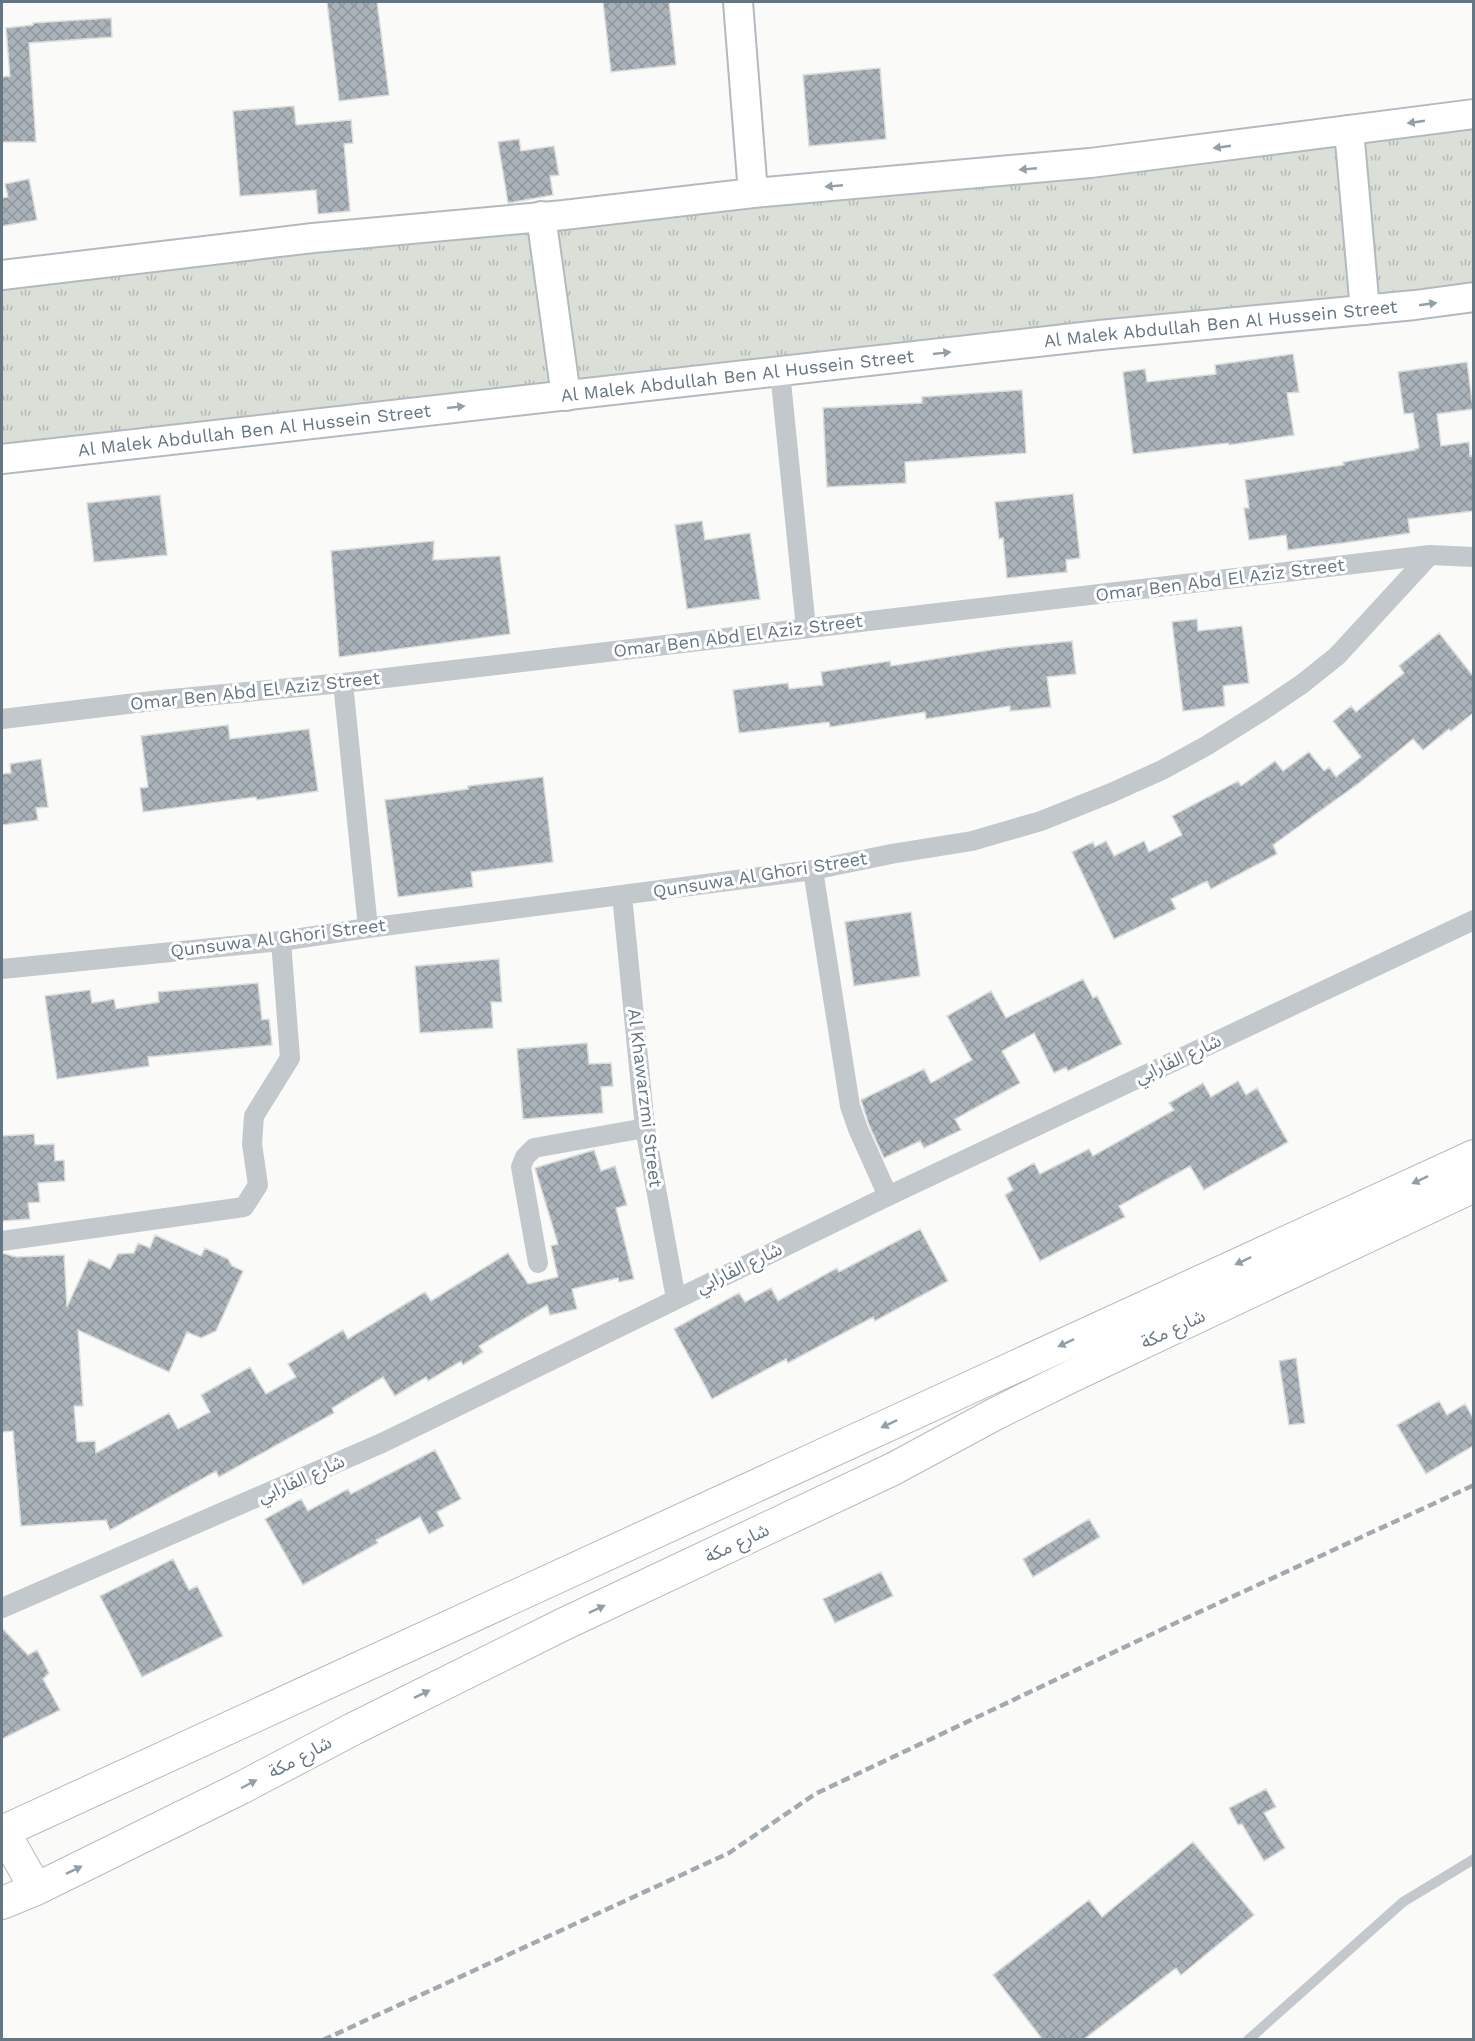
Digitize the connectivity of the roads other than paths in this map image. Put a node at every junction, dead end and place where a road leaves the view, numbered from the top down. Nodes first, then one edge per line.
1 (738, 2) edge
2 (1473, 114) edge
3 (1349, 130) junction
4 (753, 193) junction
5 (541, 216) junction
6 (2, 275) edge
7 (1473, 297) edge
8 (1365, 310) junction
9 (780, 372) junction
10 (566, 396) junction
11 (2, 459) edge
12 (1430, 555) junction
13 (1473, 557) edge
14 (806, 628) junction
15 (343, 683) junction
16 (2, 719) edge
17 (813, 870) junction
18 (622, 895) junction
19 (1473, 920) edge
20 (368, 928) junction
21 (281, 941) junction
22 (2, 969) edge
23 (645, 1128) junction
24 (1473, 1156) edge
25 (1473, 1186) edge
26 (888, 1196) junction
27 (2, 1242) edge
28 (538, 1263) dead end
29 (676, 1299) junction
30 (2, 1608) edge
31 (2, 1832) edge
32 (1473, 1859) edge
33 (36, 1889) junction
34 (2, 1903) edge
35 (1248, 2040) edge

1 - 4 main road
2 -> 3 main road
3 -> 4 main road
3 - 8 main road
4 - 5 main road
5 - 6 main road
5 - 10 main road
8 -> 7 main road, Al Malek Abdullah Ben Al Hussein Street
9 -> 8 main road, Al Malek Abdullah Ben Al Hussein Street
9 - 10 main road, Al Malek Abdullah Ben Al Hussein Street
9 - 14 street
11 -> 10 main road, Al Malek Abdullah Ben Al Hussein Street
12 - 13 street, Omar Ben Abd El Aziz Street
12 - 14 street, Omar Ben Abd El Aziz Street
12 - 17 street, Qunsuwa Al Ghori Street
14 - 15 street, Omar Ben Abd El Aziz Street
15 - 16 street, Omar Ben Abd El Aziz Street
15 - 20 street
17 - 18 street, Qunsuwa Al Ghori Street
17 - 26 street
18 - 20 street, Qunsuwa Al Ghori Street
18 - 23 street, Al Khawarzmi Street
19 - 26 street, شارع الفارابي
20 - 21 street, Qunsuwa Al Ghori Street
21 - 22 street, Qunsuwa Al Ghori Street
21 - 27 street
23 - 28 street
23 - 29 street, Al Khawarzmi Street
24 -> 31 main road, شارع مكة
33 -> 25 main road, شارع مكة
26 - 29 street, شارع الفارابي
29 - 30 street, شارع الفارابي
31 - 33 main road
32 - 35 lane
33 - 34 main road, شارع مكة

